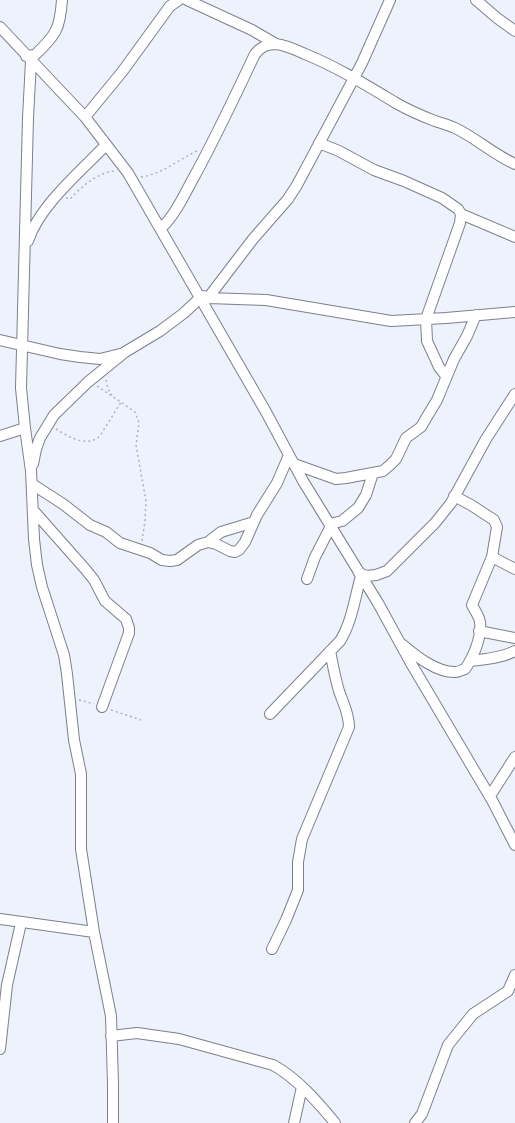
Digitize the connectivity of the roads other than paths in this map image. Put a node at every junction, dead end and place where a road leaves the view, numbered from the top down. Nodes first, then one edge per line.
1 (62, 0) edge
2 (179, 0) edge
3 (187, 0) edge
4 (390, 0) edge
5 (476, 0) edge
6 (0, 27) edge
7 (515, 31) edge
8 (276, 44) junction
9 (29, 58) junction
10 (354, 78) junction
11 (85, 117) junction
12 (319, 143) junction
13 (106, 145) junction
14 (515, 164) edge
15 (461, 214) junction
16 (161, 228) junction
17 (515, 237) edge
18 (25, 250) junction
19 (202, 296) junction
20 (515, 312) edge
21 (476, 315) junction
22 (426, 319) junction
23 (0, 340) edge
24 (22, 346) junction
25 (125, 352) junction
26 (446, 376) junction
27 (515, 394) edge
28 (25, 428) junction
29 (0, 436) edge
30 (291, 460) junction
31 (31, 471) junction
32 (373, 473) junction
33 (32, 484) junction
34 (454, 496) junction
35 (33, 510) junction
36 (254, 522) junction
37 (330, 525) junction
38 (208, 542) junction
39 (492, 557) junction
40 (515, 569) edge
41 (360, 574) junction
42 (307, 579) dead end
43 (479, 631) junction
44 (515, 638) edge
45 (398, 641) junction
46 (330, 651) junction
47 (515, 651) edge
48 (471, 661) junction
49 (102, 707) dead end
50 (270, 714) dead end
51 (515, 757) edge
52 (490, 796) junction
53 (515, 845) edge
54 (0, 919) edge
55 (21, 923) junction
56 (94, 932) junction
57 (272, 949) dead end
58 (515, 975) edge
59 (111, 1036) junction
60 (0, 1049) edge
61 (302, 1087) junction
62 (113, 1123) edge
63 (294, 1123) edge
64 (335, 1123) edge
65 (415, 1123) edge

1 - 9 street
2 - 11 street
3 - 8 street
4 - 10 street
5 - 7 street
6 - 9 street
8 - 10 street
8 - 16 street
9 - 11 street
9 - 18 street
10 - 12 street
10 - 14 street
11 - 13 street
12 - 15 street
12 - 19 street
13 - 16 street
13 - 18 street
15 - 17 street
15 - 22 street
16 - 19 street
18 - 24 street
19 - 22 street
19 - 25 street
19 - 30 street
20 - 21 street
21 - 22 street
21 - 26 street
22 - 26 street
23 - 24 street
24 - 25 street
24 - 28 street
25 - 31 street
26 - 32 street
27 - 34 street
28 - 29 street
28 - 31 street
30 - 32 street
30 - 36 street
30 - 37 street
31 - 33 street
32 - 37 street
33 - 35 street
33 - 38 street
34 - 39 street
34 - 41 street
35 - 49 street
35 - 56 street
36 - 38 street
36 - 38 street
37 - 41 street
37 - 42 street
39 - 40 street
39 - 43 street
41 - 45 street
41 - 46 street
43 - 44 street
43 - 48 street
45 - 48 street
45 - 52 street
46 - 50 street
46 - 57 street
47 - 48 street
51 - 52 street
52 - 53 street
54 - 55 street
55 - 56 street
55 - 60 street
56 - 59 street
58 - 65 street
59 - 61 street
59 - 62 street
61 - 63 street
61 - 64 street

